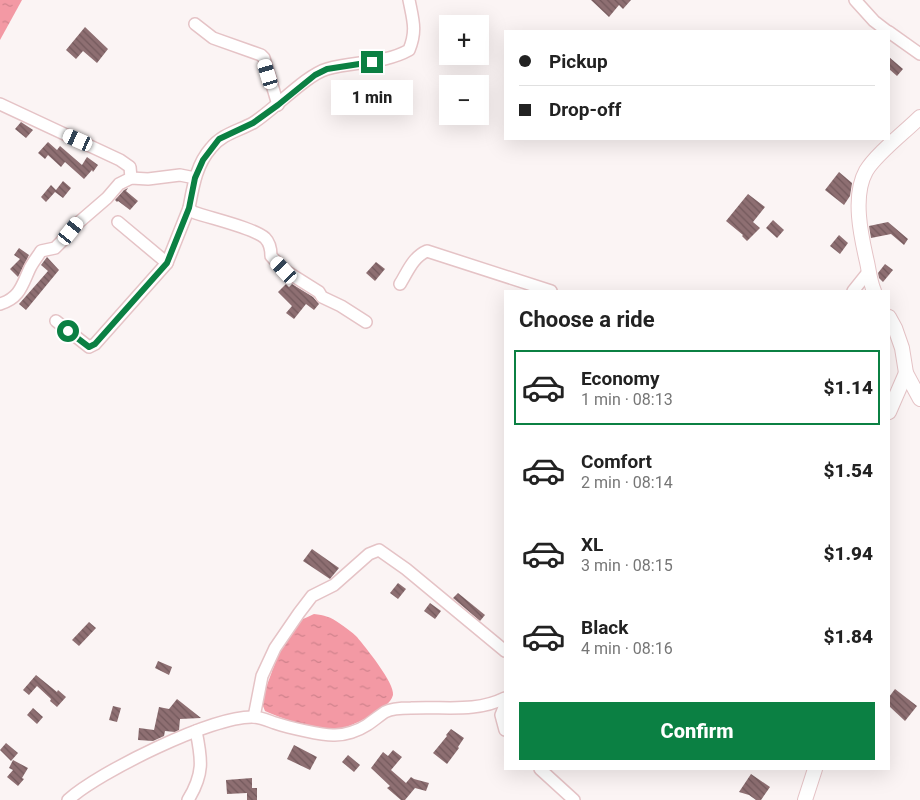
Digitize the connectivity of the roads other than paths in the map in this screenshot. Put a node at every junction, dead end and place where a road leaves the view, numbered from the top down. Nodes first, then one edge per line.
1 (409, 0) edge
2 (856, 0) edge
3 (195, 24) dead end
4 (885, 30) edge
5 (890, 33) edge
6 (920, 54) edge
7 (0, 104) edge
8 (278, 105) junction
9 (920, 117) edge
10 (131, 178) junction
11 (195, 178) junction
12 (189, 208) junction
13 (118, 222) dead end
14 (167, 263) junction
15 (869, 271) junction
16 (400, 284) dead end
17 (549, 290) edge
18 (854, 290) edge
19 (874, 290) edge
20 (0, 304) edge
21 (890, 319) edge
22 (56, 321) dead end
23 (366, 322) dead end
24 (906, 373) junction
25 (920, 397) edge
26 (890, 410) edge
27 (504, 650) edge
28 (504, 698) edge
29 (504, 708) edge
30 (254, 717) junction
31 (504, 726) edge
32 (196, 731) junction
33 (541, 770) edge
34 (815, 770) edge
35 (68, 800) edge
36 (188, 800) edge
37 (574, 800) edge
38 (805, 800) edge

1 - 8 street
2 - 4 street
3 - 8 street
5 - 6 street
7 - 10 street
8 - 11 street
9 - 15 street
10 - 11 street
10 - 20 street
11 - 12 street
12 - 14 street
12 - 23 street
13 - 14 street
14 - 22 street
15 - 18 street
15 - 19 street
16 - 17 street
21 - 24 street
24 - 25 street
24 - 26 street
27 - 30 street
28 - 30 street
29 - 31 street
30 - 32 street
32 - 35 street
32 - 36 street
33 - 37 street
34 - 38 street

